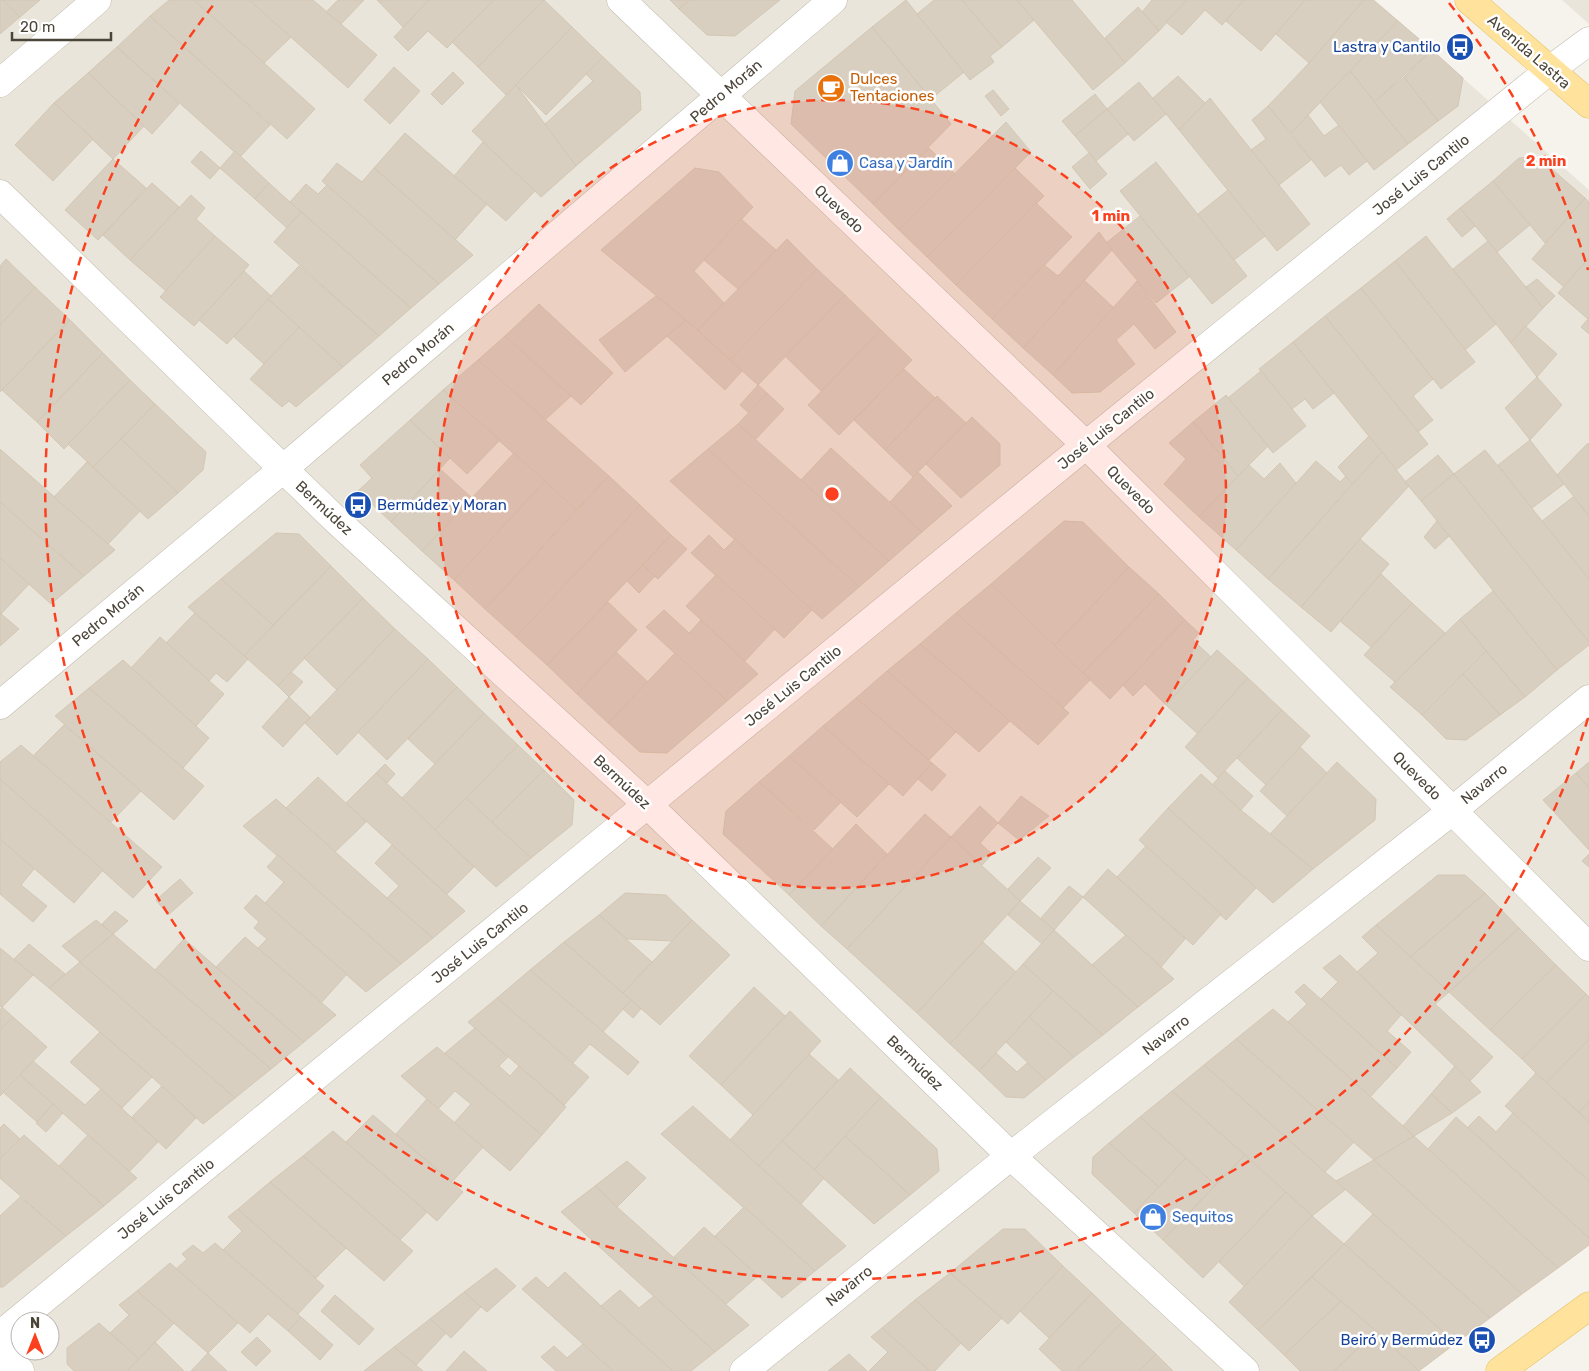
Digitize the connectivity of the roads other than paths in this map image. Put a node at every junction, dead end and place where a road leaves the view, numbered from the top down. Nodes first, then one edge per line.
1 (97, 0) edge
2 (621, 0) edge
3 (833, 0) edge
4 (1469, 0) edge
5 (1589, 41) edge
6 (1551, 70) junction
7 (0, 83) edge
8 (720, 96) junction
9 (1589, 104) edge
10 (0, 194) edge
11 (1086, 445) junction
12 (283, 469) junction
13 (1589, 699) edge
14 (0, 705) edge
15 (648, 805) junction
16 (1452, 811) junction
17 (1589, 947) edge
18 (1012, 1156) junction
19 (1589, 1306) edge
20 (0, 1335) edge
21 (0, 1352) edge
22 (20, 1371) edge
23 (744, 1371) edge
24 (1245, 1371) edge
25 (1500, 1371) edge

1 - 7 street
2 - 8 street, Quevedo
3 - 8 street, Pedro Morán
4 - 6 main road, Avenida Lastra
5 - 6 street, José Luis Cantilo
6 - 9 main road, Avenida Lastra
6 - 11 street, José Luis Cantilo
8 - 11 street, Quevedo
8 - 12 street, Pedro Morán
10 - 12 street, Bermúdez
11 - 15 street, José Luis Cantilo
11 - 16 street, Quevedo
12 - 14 street, Pedro Morán
12 - 15 street, Bermúdez
13 - 16 street, Navarro
15 - 18 street, Bermúdez
15 - 20 street, José Luis Cantilo
16 - 17 street, Quevedo
16 - 18 street, Navarro
18 - 23 street, Navarro
18 - 24 street, Bermúdez
19 - 25 main road
21 - 22 street

